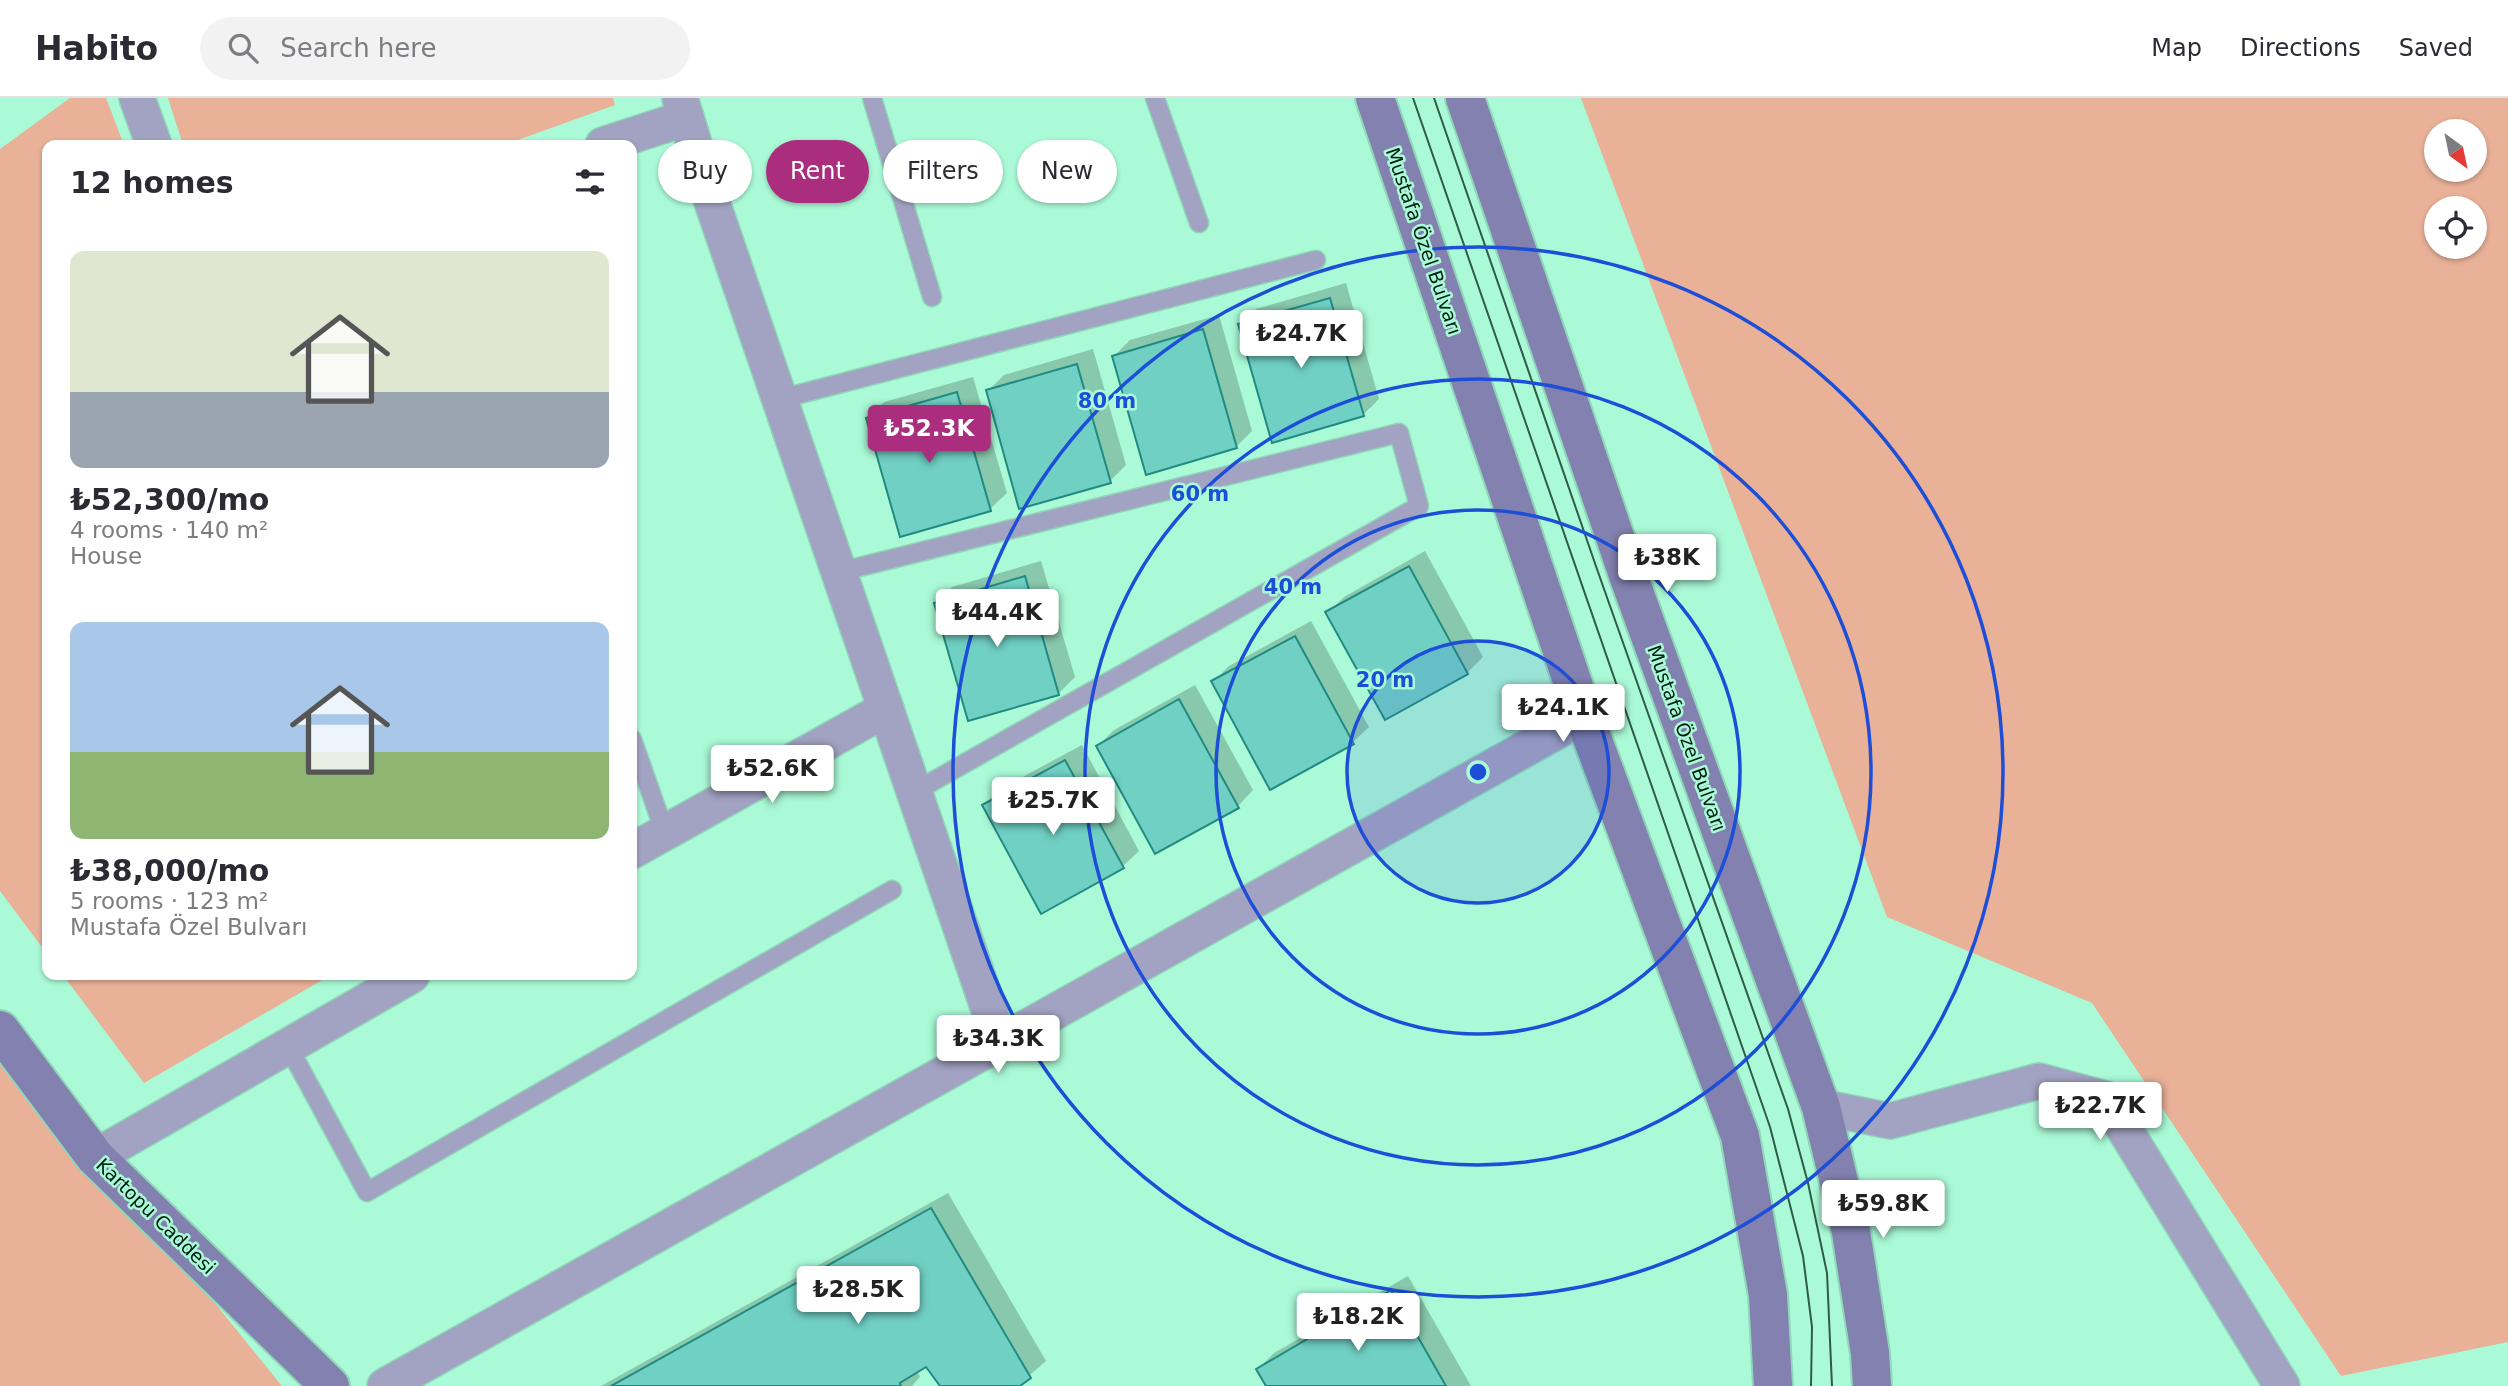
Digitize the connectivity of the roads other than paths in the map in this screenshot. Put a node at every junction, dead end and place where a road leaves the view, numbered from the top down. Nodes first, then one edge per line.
1 (137, 98) edge
2 (872, 98) edge
3 (1156, 98) edge
4 (1376, 98) edge
5 (1465, 98) edge
6 (683, 108) edge
7 (152, 140) edge
8 (614, 140) edge
9 (1199, 223) dead end
10 (1316, 260) dead end
11 (932, 297) dead end
12 (780, 399) junction
13 (839, 572) junction
14 (886, 709) junction
15 (1584, 716) junction
16 (637, 753) edge
17 (914, 792) junction
18 (665, 833) junction
19 (637, 848) edge
20 (892, 890) dead end
21 (403, 980) edge
22 (0, 1030) edge
23 (1000, 1042) junction
24 (288, 1045) junction
25 (1821, 1107) junction
26 (95, 1157) junction
27 (330, 1386) edge
28 (385, 1386) edge
29 (1773, 1386) edge
30 (1872, 1386) edge
31 (2282, 1386) edge

1 - 7 street
2 - 11 lane
3 - 9 lane
4 - 15 main road, Mustafa Özel Bulvarı
5 - 25 main road, Mustafa Özel Bulvarı
6 - 8 street
6 - 12 street
10 - 12 lane
12 - 13 street
13 - 14 street
13 - 17 lane
14 - 17 street
14 - 18 street
15 - 23 street
15 - 29 main road, Mustafa Özel Bulvarı
16 - 18 lane
17 - 23 street
18 - 19 street
20 - 24 lane
21 - 24 street
22 - 26 main road, Kartopu Caddesi
23 - 28 street
24 - 26 street
25 - 30 main road, Mustafa Özel Bulvarı
25 - 31 street
26 - 27 main road, Kartopu Caddesi

